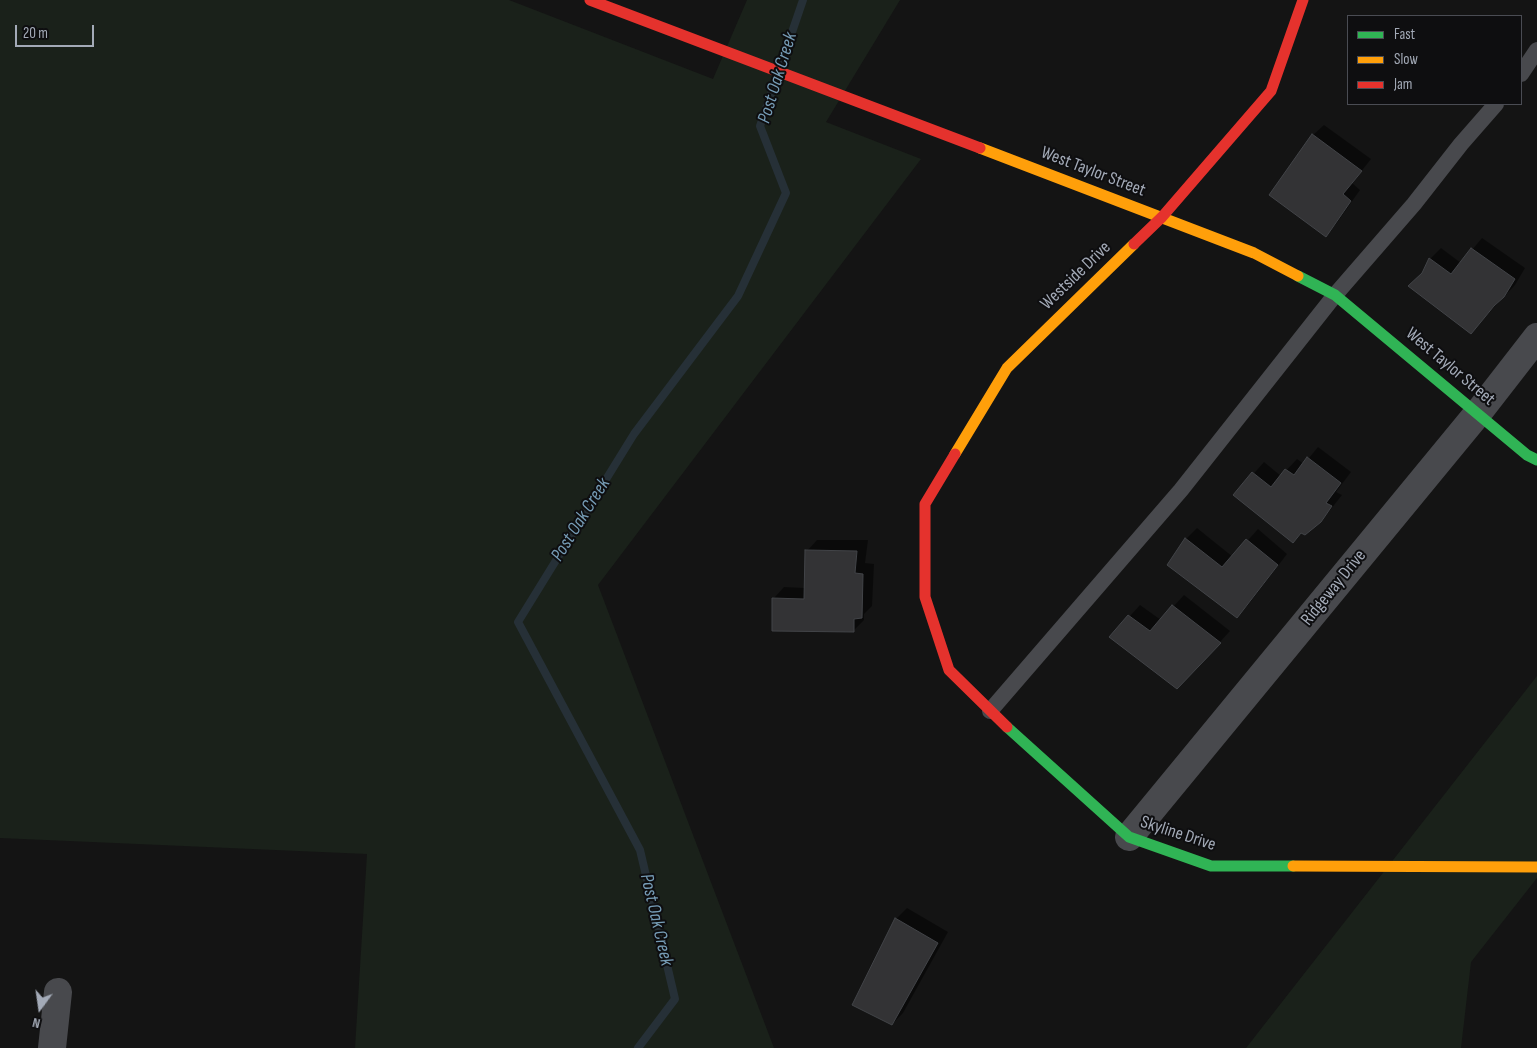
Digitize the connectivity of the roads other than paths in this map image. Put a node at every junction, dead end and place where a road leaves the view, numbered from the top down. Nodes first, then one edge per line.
1 (590, 0) edge
2 (1303, 0) edge
3 (1537, 50) edge
4 (1522, 72) edge
5 (1495, 105) edge
6 (1162, 217) junction
7 (1335, 295) junction
8 (1537, 337) edge
9 (1478, 413) junction
10 (1537, 460) edge
11 (925, 597) joint
12 (990, 711) junction
13 (1129, 837) junction
14 (1537, 867) edge
15 (58, 992) dead end
16 (52, 1048) edge

1 - 6 street, West Taylor Street
2 - 6 street, Westside Drive
3 - 4 lane
5 - 7 lane
6 - 7 street, West Taylor Street
6 - 11 street, Westside Drive
7 - 9 street, West Taylor Street
7 - 12 lane
8 - 9 street, Ridgeway Drive
9 - 10 street, West Taylor Street
9 - 13 street, Ridgeway Drive
11 - 12 street, Skyline Drive
12 - 13 street, Skyline Drive
13 - 14 street, Skyline Drive
15 - 16 street

